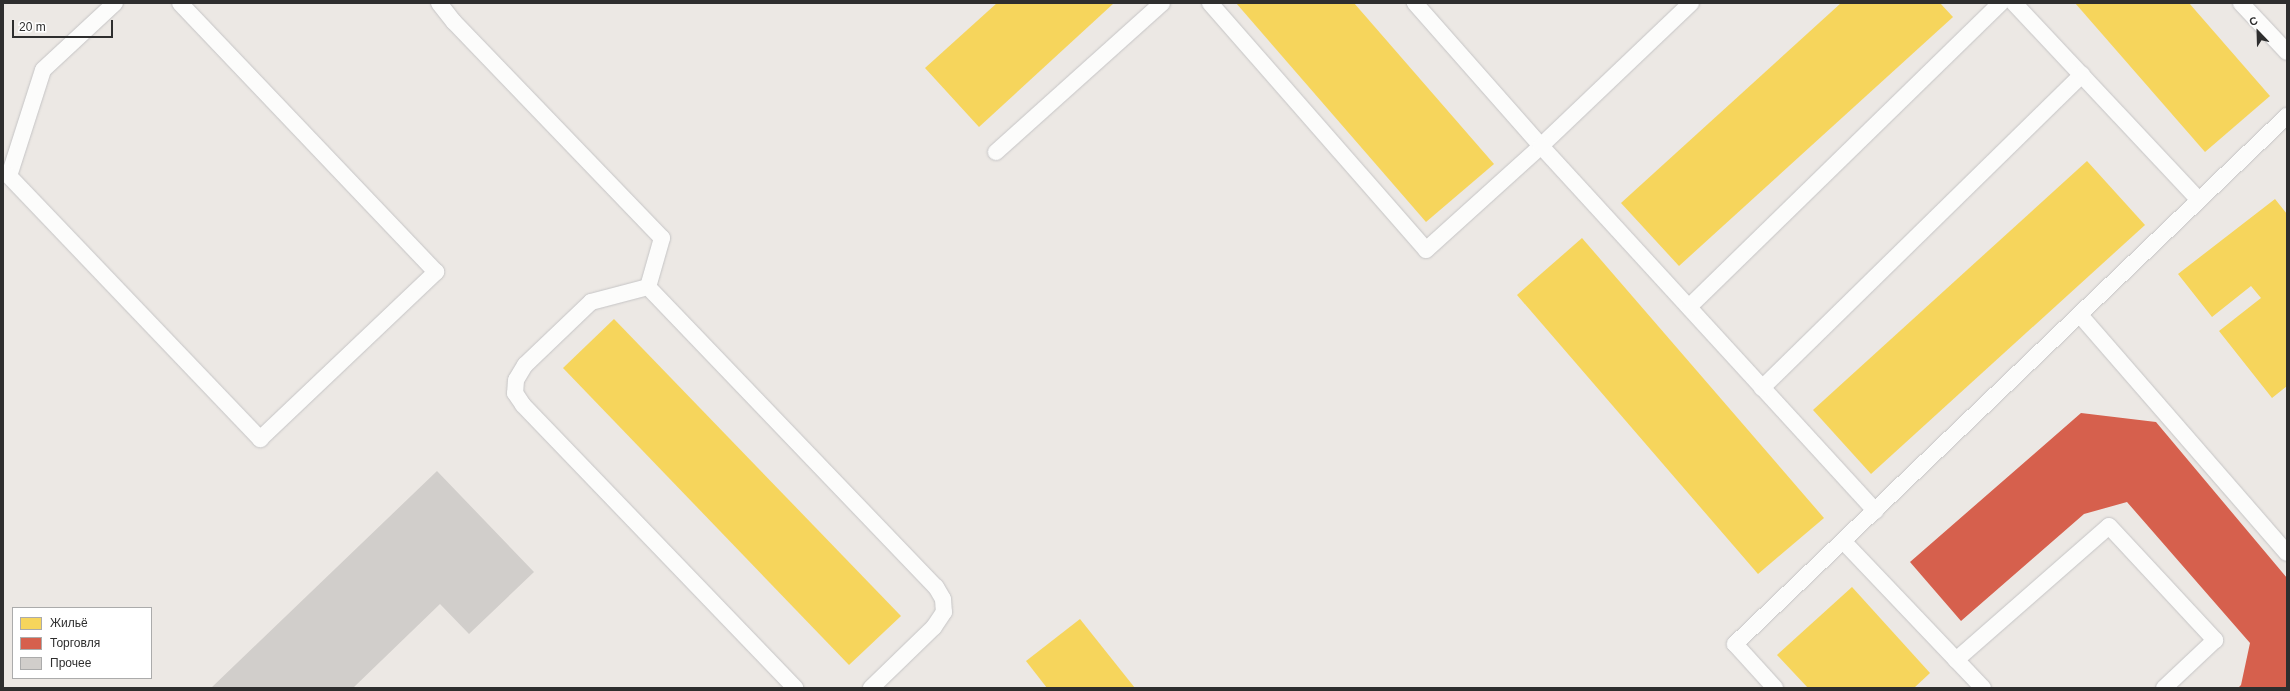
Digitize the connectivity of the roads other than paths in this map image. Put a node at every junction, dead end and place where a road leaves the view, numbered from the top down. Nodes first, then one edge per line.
1 (114, 3) edge
2 (180, 3) edge
3 (439, 3) edge
4 (1162, 3) edge
5 (1210, 3) edge
6 (1415, 3) edge
7 (1691, 3) edge
8 (2001, 3) edge
9 (2014, 3) edge
10 (2241, 3) edge
11 (2287, 52) edge
12 (2082, 75) junction
13 (2287, 116) edge
14 (1541, 146) junction
15 (996, 152) dead end
16 (2199, 200) junction
17 (648, 288) junction
18 (1689, 307) junction
19 (2080, 315) junction
20 (1762, 388) junction
21 (1875, 511) junction
22 (1843, 541) junction
23 (2287, 553) edge
24 (1956, 660) junction
25 (795, 688) edge
26 (872, 688) edge
27 (1775, 688) edge
28 (1983, 688) edge
29 (2164, 688) edge

1 - 2 lane
3 - 17 lane
4 - 15 lane
5 - 14 lane
6 - 14 lane
7 - 14 lane
8 - 18 lane
9 - 12 lane
10 - 11 lane
12 - 16 lane
12 - 20 lane
13 - 16 lane
14 - 18 lane
16 - 19 lane
17 - 25 lane
17 - 26 lane
18 - 20 lane
19 - 21 lane
19 - 23 lane
20 - 21 lane
21 - 22 lane
22 - 24 lane
22 - 27 lane
24 - 28 lane
24 - 29 lane

